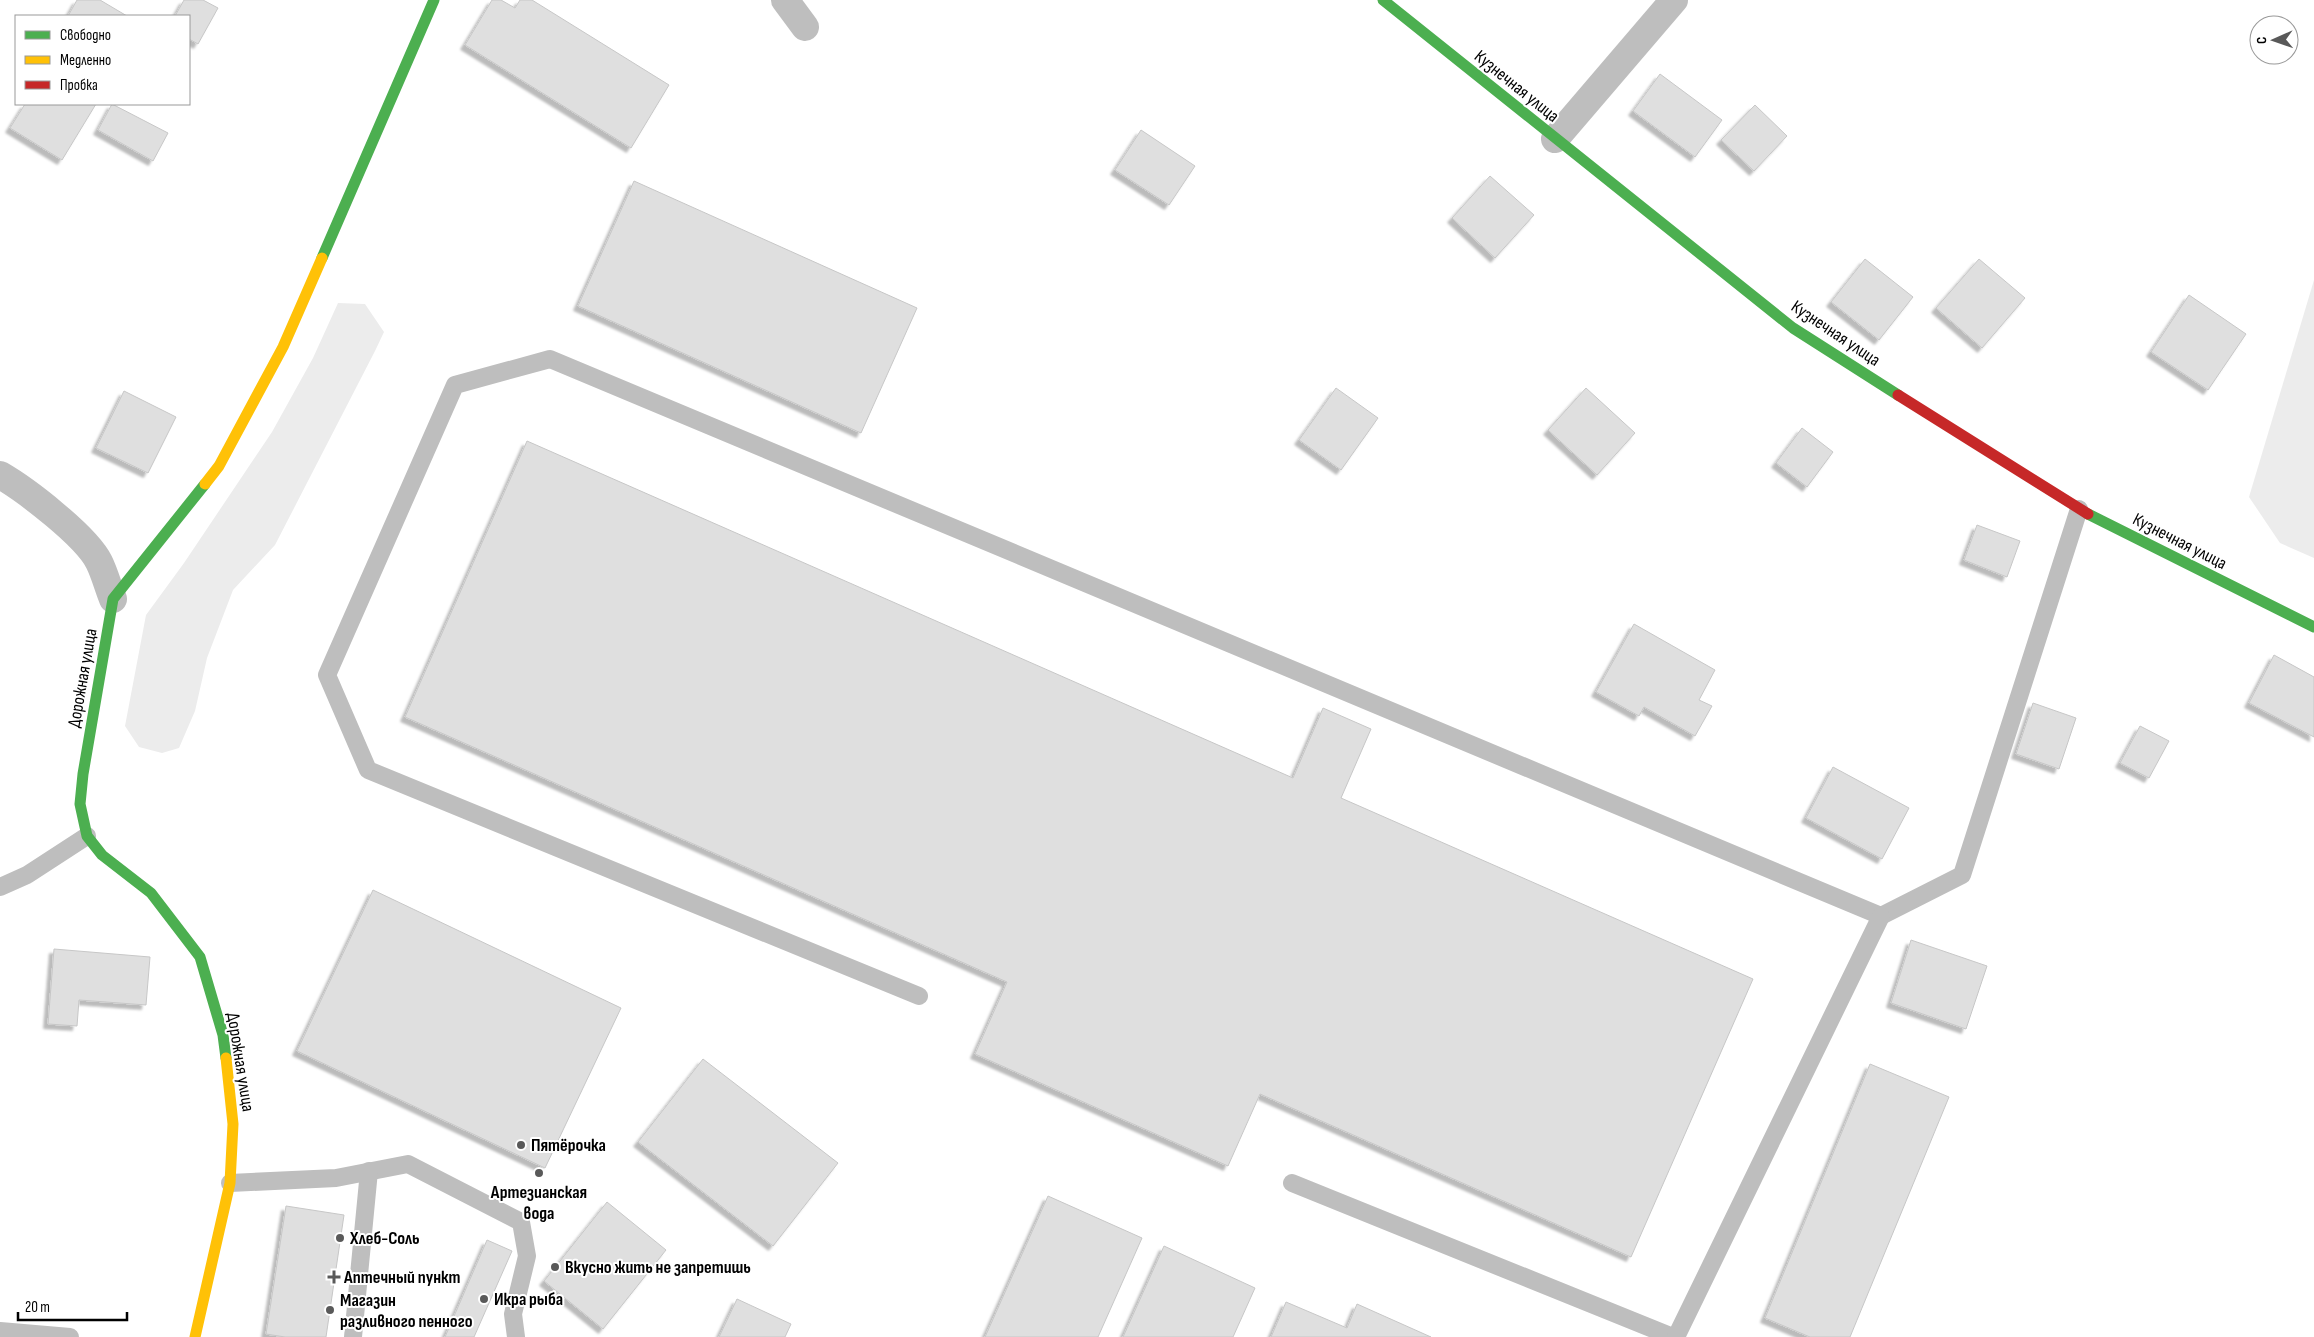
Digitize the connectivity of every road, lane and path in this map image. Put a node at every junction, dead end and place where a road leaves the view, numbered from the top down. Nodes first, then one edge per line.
1 (434, 0) edge
2 (785, 0) edge
3 (1384, 0) edge
4 (1674, 0) edge
5 (805, 27) dead end
6 (1554, 139) junction
7 (0, 475) edge
8 (2079, 509) junction
9 (113, 599) junction
10 (2314, 627) edge
11 (87, 836) junction
12 (0, 887) edge
13 (1881, 916) junction
14 (919, 996) dead end
15 (369, 1171) junction
16 (230, 1183) junction
17 (1292, 1183) dead end
18 (0, 1331) edge
19 (70, 1337) edge
20 (195, 1337) edge
21 (353, 1337) edge
22 (516, 1337) edge
23 (1674, 1337) edge

1 - 9 street
2 - 5 street
3 - 6 street, Кузнечная улица
4 - 6 street
6 - 8 street, Кузнечная улица
7 - 9 street
8 - 10 street, Кузнечная улица
8 - 13 lane
9 - 11 street, Дорожная улица
11 - 12 lane
11 - 16 street, Дорожная улица
13 - 14 lane
13 - 23 lane
15 - 16 lane
15 - 21 lane
15 - 22 lane
16 - 20 street, Дорожная улица
17 - 23 lane
18 - 19 lane

